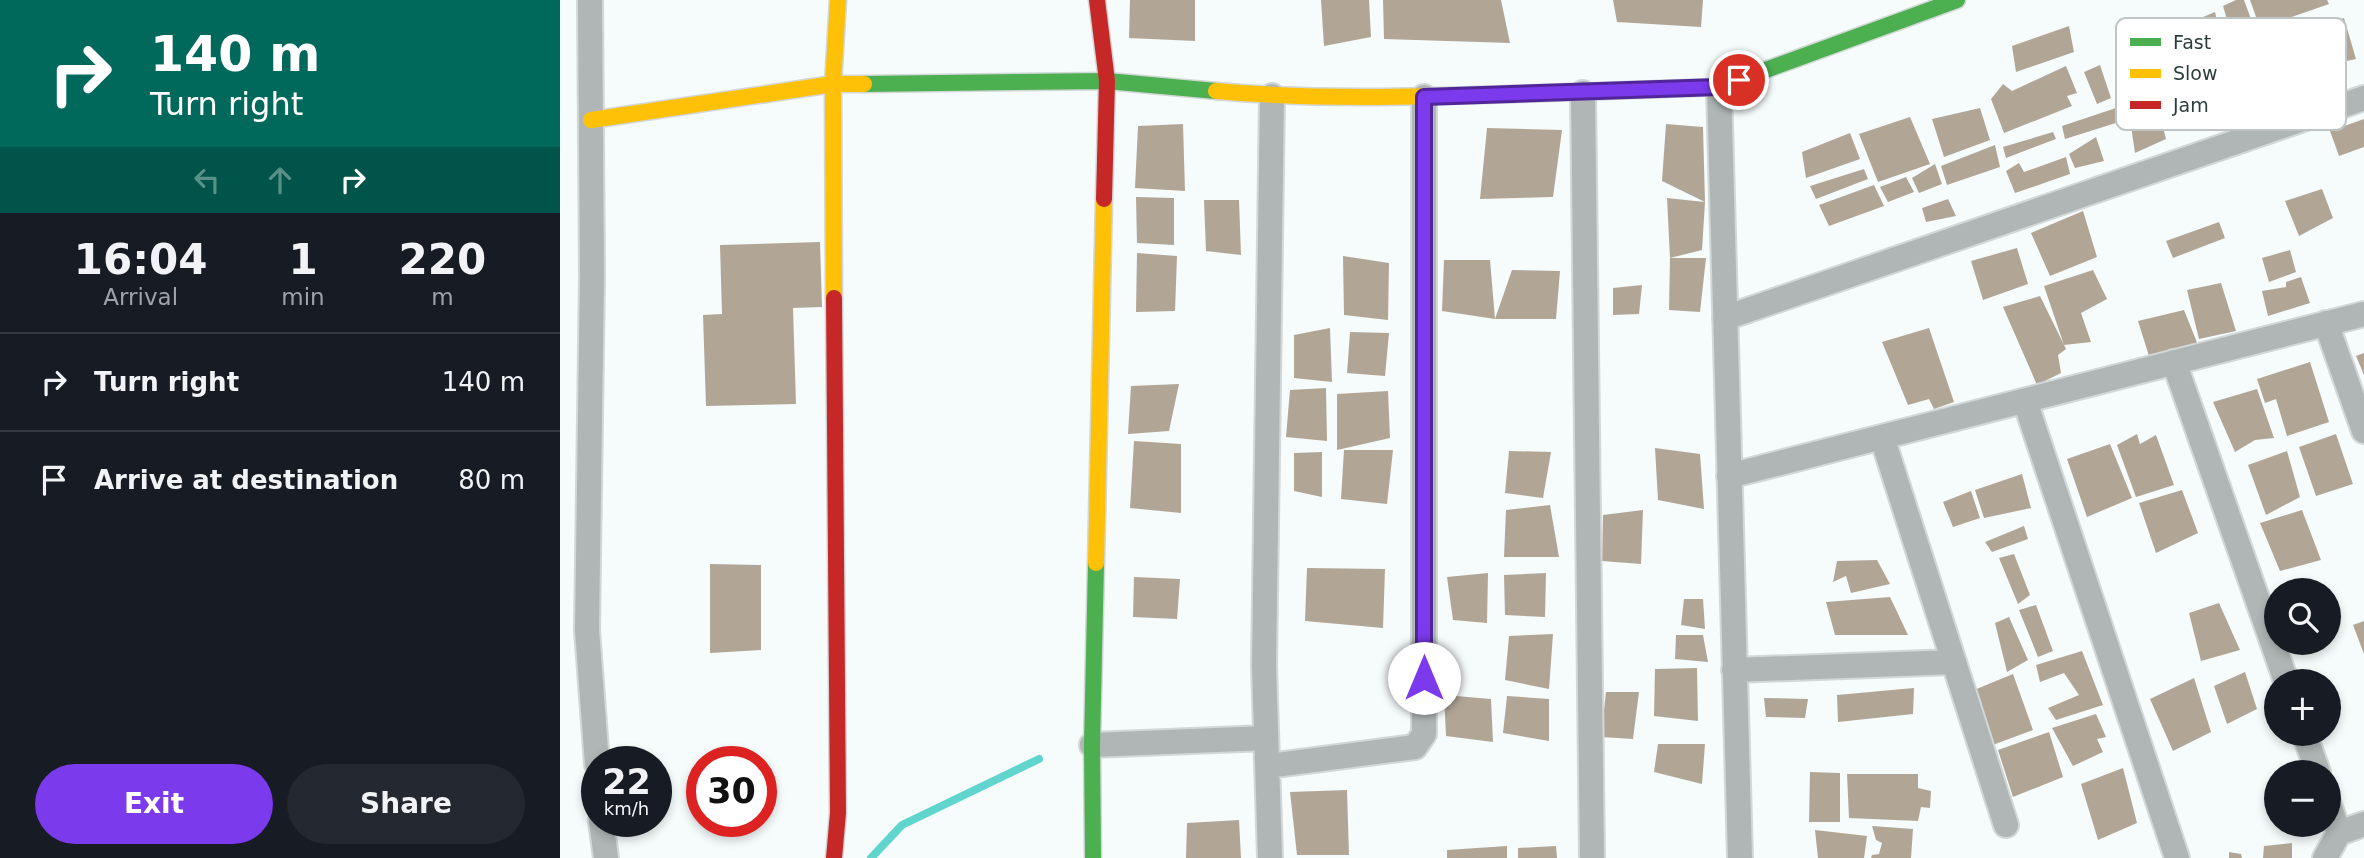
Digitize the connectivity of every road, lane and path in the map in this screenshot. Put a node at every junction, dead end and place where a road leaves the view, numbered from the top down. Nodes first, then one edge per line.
1 (590, 0) edge
2 (838, 0) edge
3 (1097, 0) edge
4 (1957, 0) edge
5 (1931, 5) edge
6 (1107, 81) junction
7 (832, 84) junction
8 (1719, 87) junction
9 (1583, 93) junction
10 (1272, 96) junction
11 (1424, 97) junction
12 (2364, 98) edge
13 (2346, 104) edge
14 (591, 120) junction
15 (2271, 130) edge
16 (2364, 314) edge
17 (1725, 318) junction
18 (2326, 323) junction
19 (2174, 362) junction
20 (2025, 401) junction
21 (2364, 431) edge
22 (1882, 437) junction
23 (1729, 476) junction
24 (1954, 662) junction
25 (2282, 669) edge
26 (1734, 670) junction
27 (1266, 738) junction
28 (1092, 745) junction
29 (596, 746) edge
30 (1268, 766) junction
31 (2364, 824) edge
32 (2006, 825) dead end
33 (2341, 832) edge
34 (603, 837) edge
35 (2337, 837) edge
36 (606, 858) edge
37 (834, 858) edge
38 (1093, 858) edge
39 (1270, 858) edge
40 (1592, 858) edge
41 (1740, 858) edge
42 (2177, 858) edge
43 (2325, 858) edge

1 - 14 street
2 - 7 street
3 - 6 street
4 - 5 street
5 - 8 street
6 - 7 street
6 - 10 street
6 - 28 street
7 - 14 street
7 - 37 street
8 - 9 street
8 - 17 street
9 - 11 street
9 - 40 street
10 - 11 street
10 - 27 street
11 - 30 street
12 - 13 street
14 - 29 street
15 - 17 street
16 - 18 street
17 - 23 street
18 - 19 street
18 - 21 street
19 - 20 street
19 - 25 street
20 - 22 street
20 - 42 street
22 - 23 street
22 - 24 street
23 - 26 street
24 - 26 street
24 - 32 street
26 - 41 street
27 - 28 street
27 - 30 street
28 - 38 street
30 - 39 street
31 - 33 street
34 - 36 street
35 - 43 street

